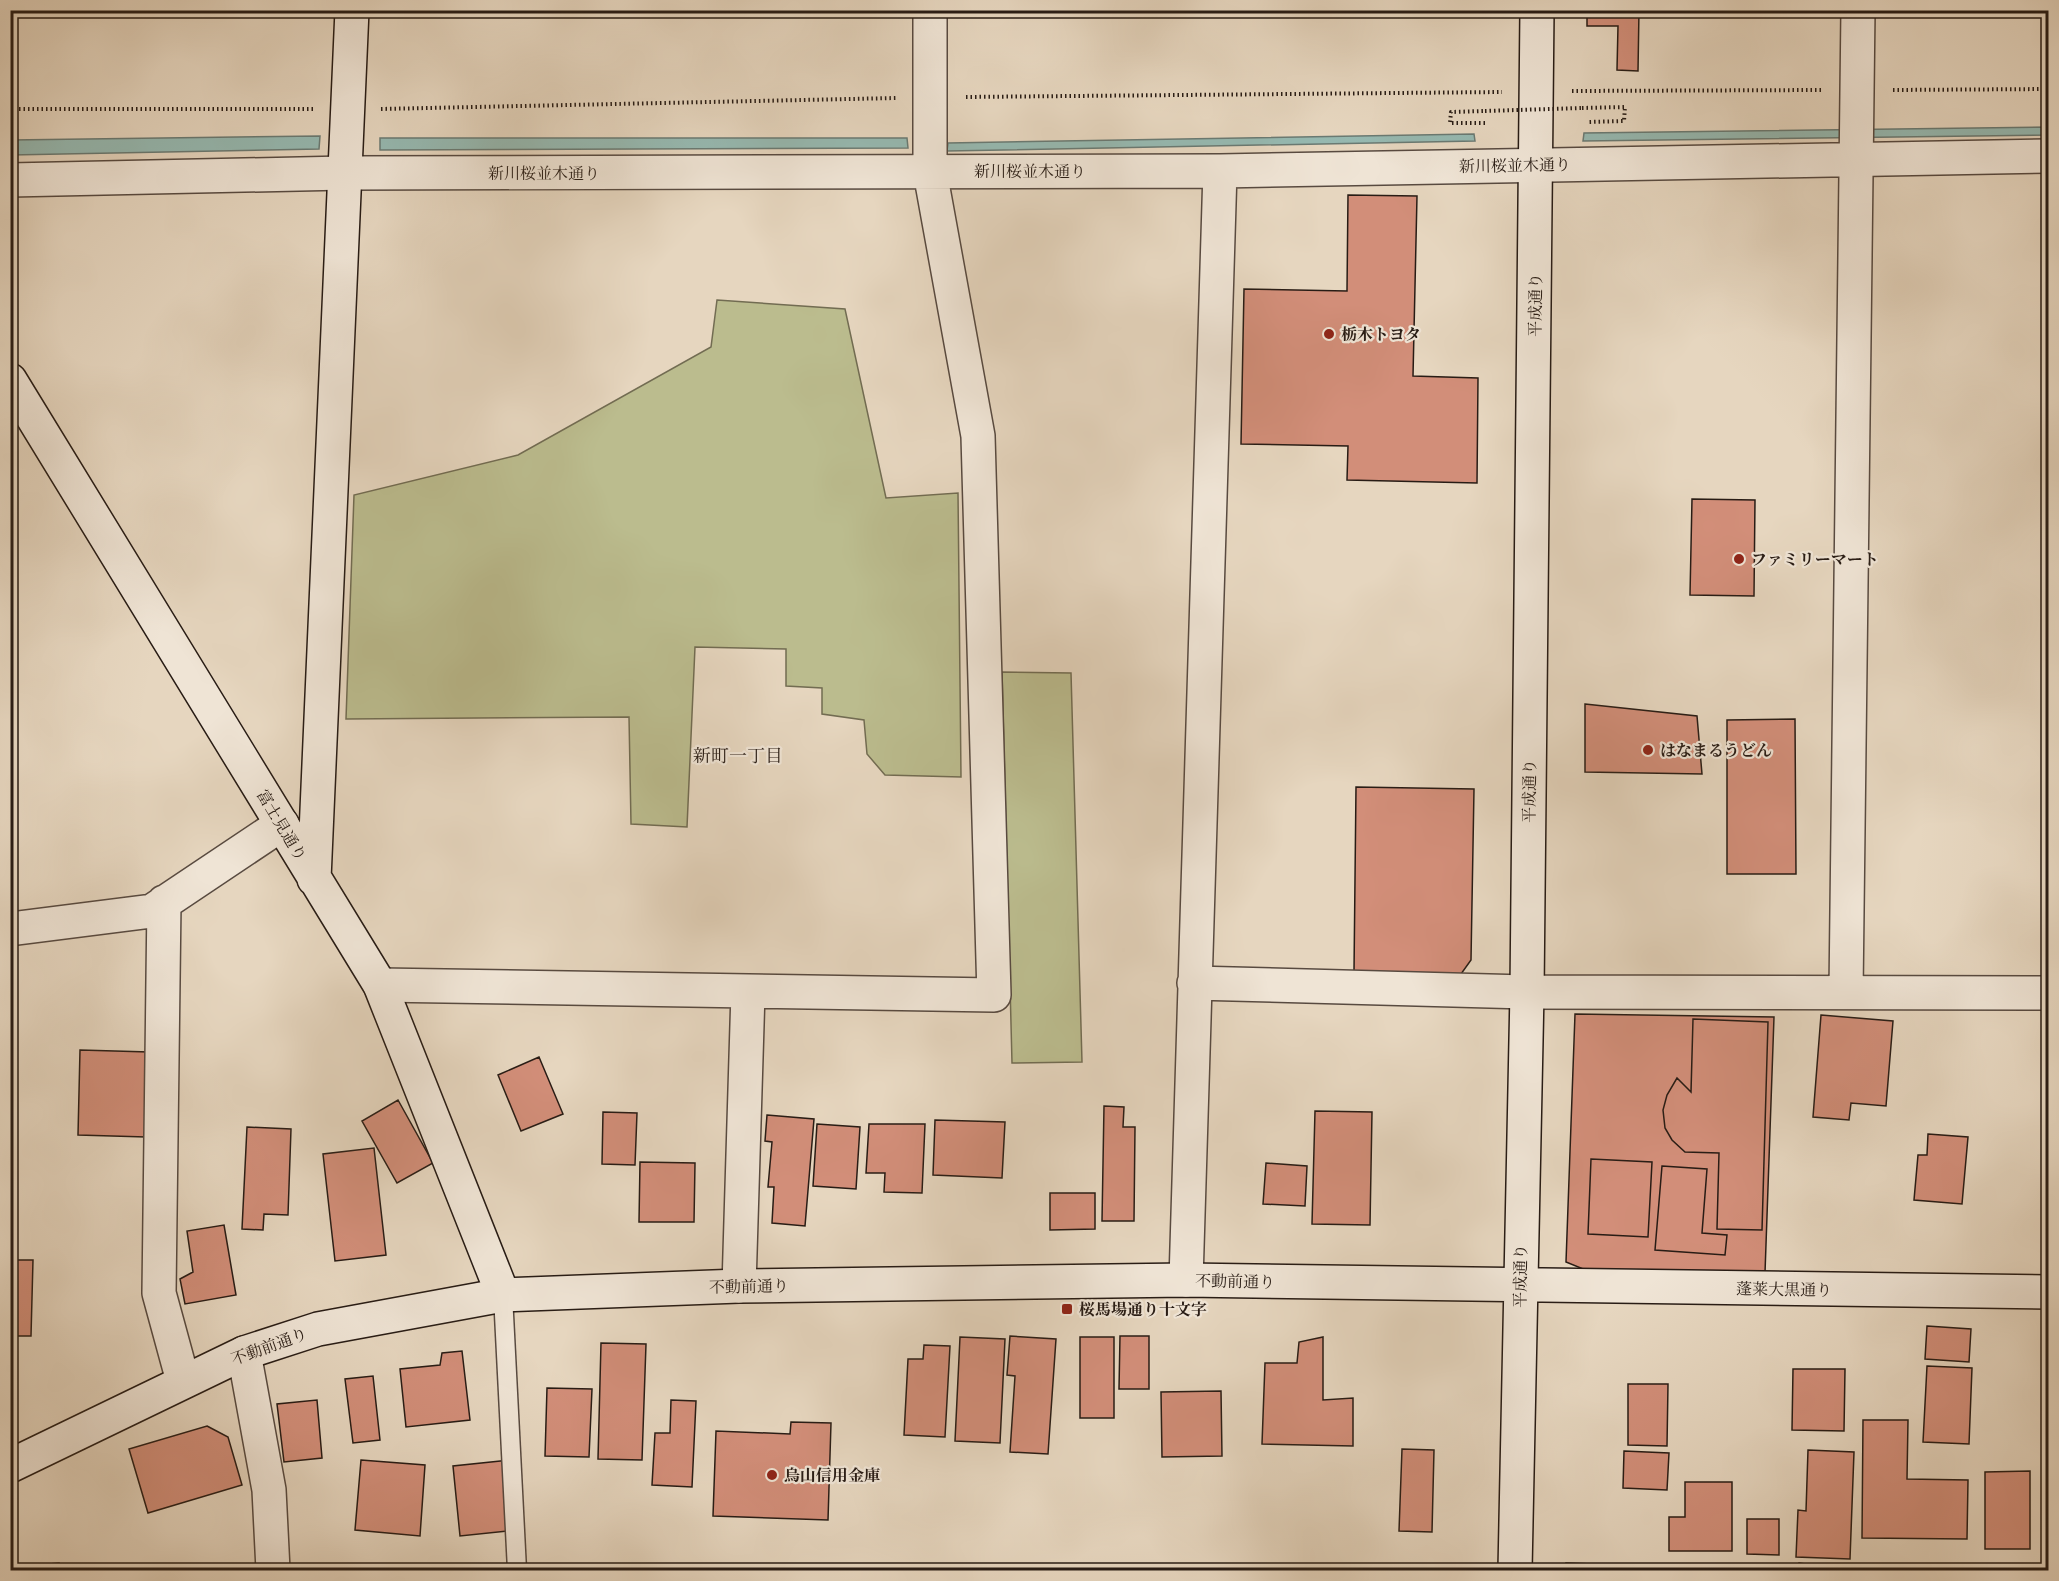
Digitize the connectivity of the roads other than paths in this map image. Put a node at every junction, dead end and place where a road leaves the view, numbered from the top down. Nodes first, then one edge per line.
1 (352, 10) edge
2 (930, 10) edge
3 (1537, 10) edge
4 (1858, 10) edge
5 (2049, 156) edge
6 (1855, 159) junction
7 (1536, 165) junction
8 (930, 171) junction
9 (1220, 171) junction
10 (345, 173) junction
11 (10, 180) edge
12 (10, 380) edge
13 (282, 824) junction
14 (314, 879) junction
15 (164, 902) junction
16 (10, 929) edge
17 (1194, 983) junction
18 (380, 985) junction
19 (748, 992) junction
20 (1527, 992) junction
21 (1846, 992) junction
22 (2049, 993) edge
23 (1186, 1280) junction
24 (739, 1286) junction
25 (1520, 1286) junction
26 (2049, 1292) edge
27 (503, 1295) junction
28 (244, 1353) junction
29 (183, 1381) junction
30 (10, 1466) edge
31 (273, 1570) edge
32 (517, 1570) edge
33 (1515, 1570) edge

1 - 10 street
2 - 8 street
3 - 7 street, 平成通り
4 - 6 street
5 - 6 street, 新川桜並木通り
6 - 7 street, 新川桜並木通り
6 - 21 street
7 - 9 street, 新川桜並木通り
7 - 20 street, 平成通り
8 - 9 street, 新川桜並木通り
8 - 10 street, 新川桜並木通り
8 - 19 street
9 - 17 street
10 - 11 street, 新川桜並木通り
10 - 14 street
12 - 13 street, 富士見通り
13 - 14 street, 富士見通り
13 - 15 street
14 - 18 street, 富士見通り
15 - 16 street
15 - 29 street
17 - 20 street
17 - 23 street
18 - 19 street
18 - 27 street, 富士見通り
19 - 24 street
20 - 21 street
20 - 25 street, 平成通り
21 - 22 street
23 - 24 street, 不動前通り
23 - 25 street, 不動前通り
24 - 27 street, 不動前通り
25 - 26 street, 蓬莱大黒通り
25 - 33 street, 平成通り
27 - 28 street, 不動前通り
27 - 32 lane
28 - 29 street, 不動前通り
28 - 31 street
29 - 30 street, 不動前通り

